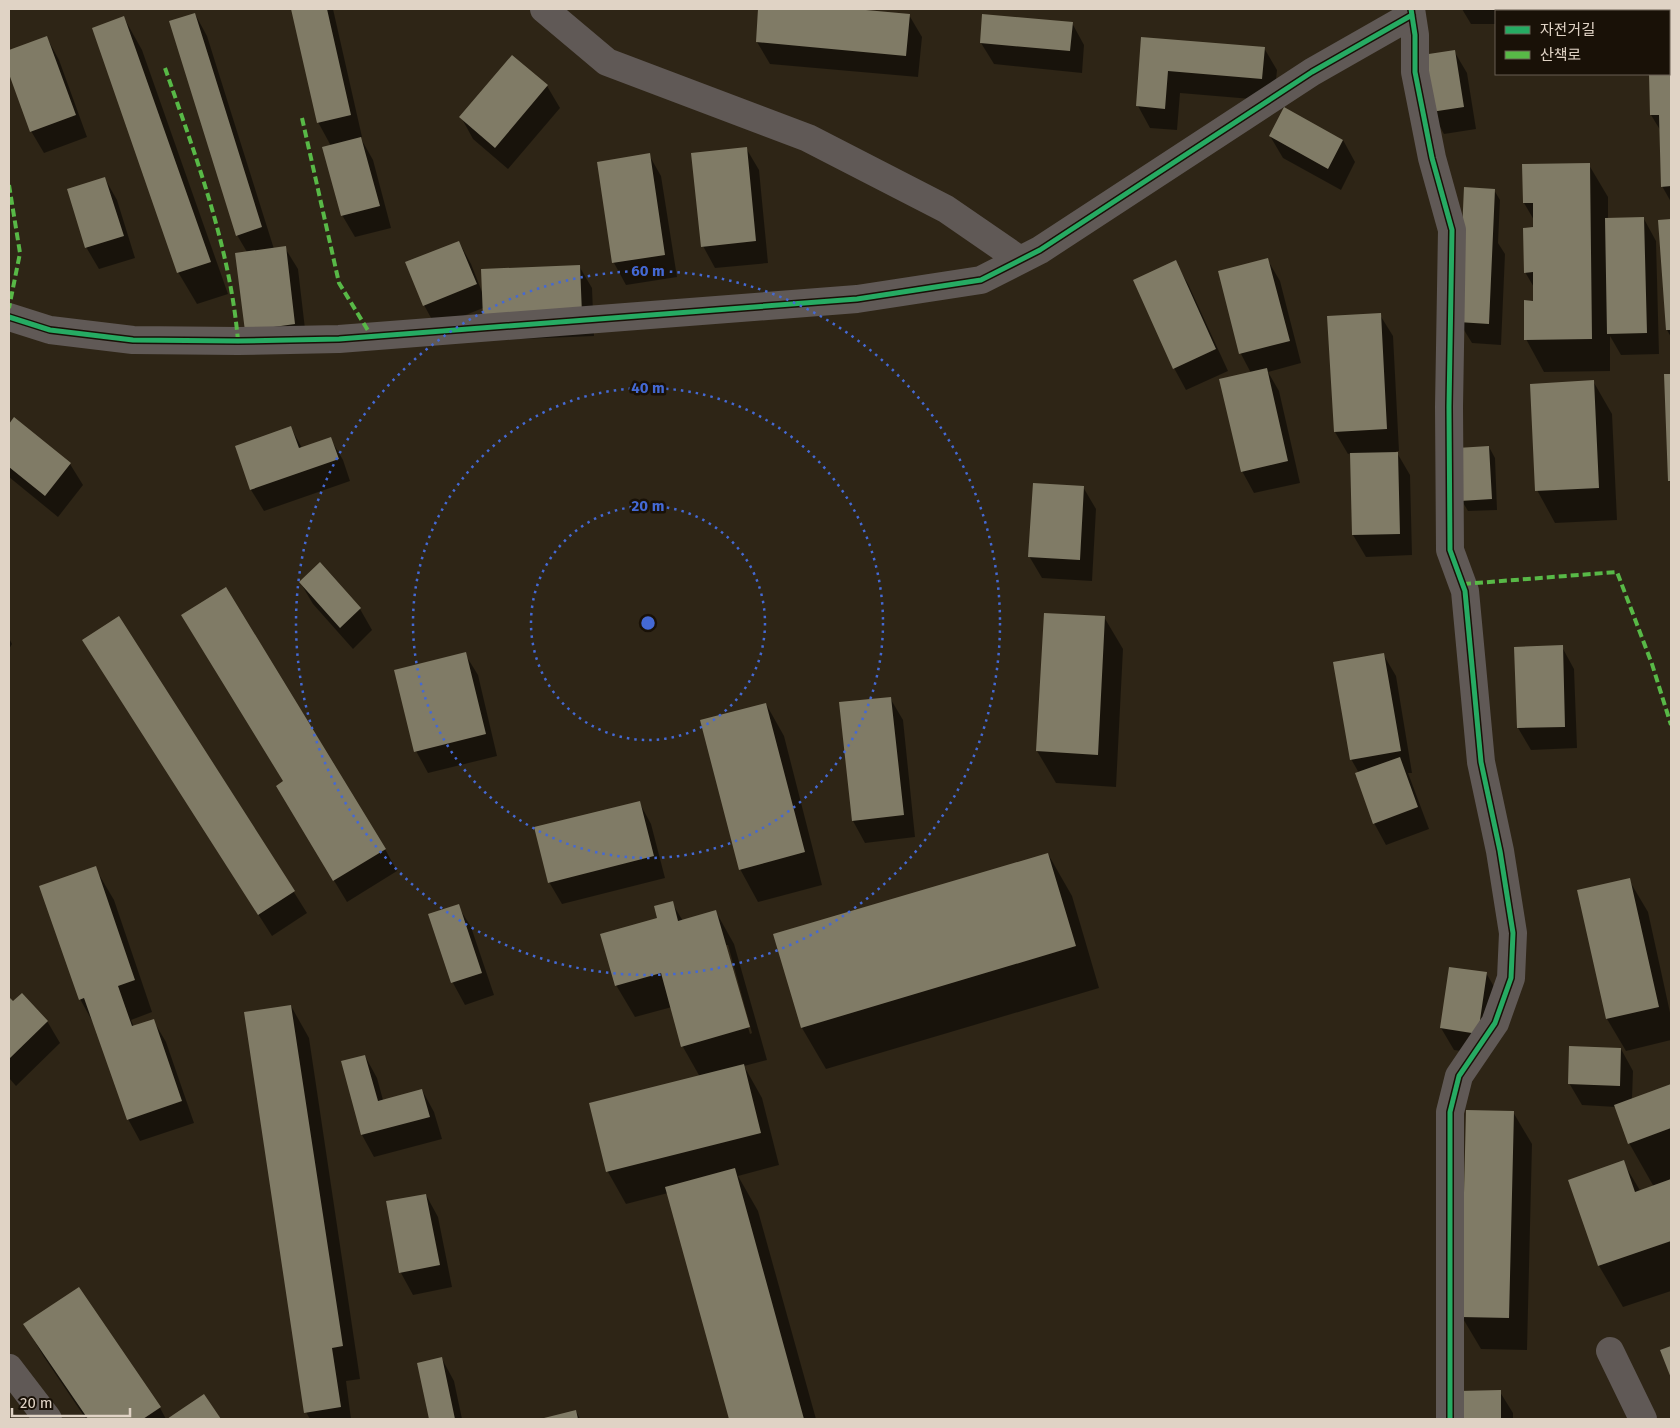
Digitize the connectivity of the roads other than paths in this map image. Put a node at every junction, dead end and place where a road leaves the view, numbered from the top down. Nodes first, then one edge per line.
1 (544, 9) edge
2 (1412, 12) edge
3 (1020, 260) junction
4 (9, 317) edge
5 (1610, 1350) dead end
6 (9, 1368) edge
7 (48, 1419) edge
8 (1450, 1419) edge
9 (1643, 1419) edge

1 - 3 street
2 - 3 street
2 - 8 street
3 - 4 street
5 - 9 street
6 - 7 street

